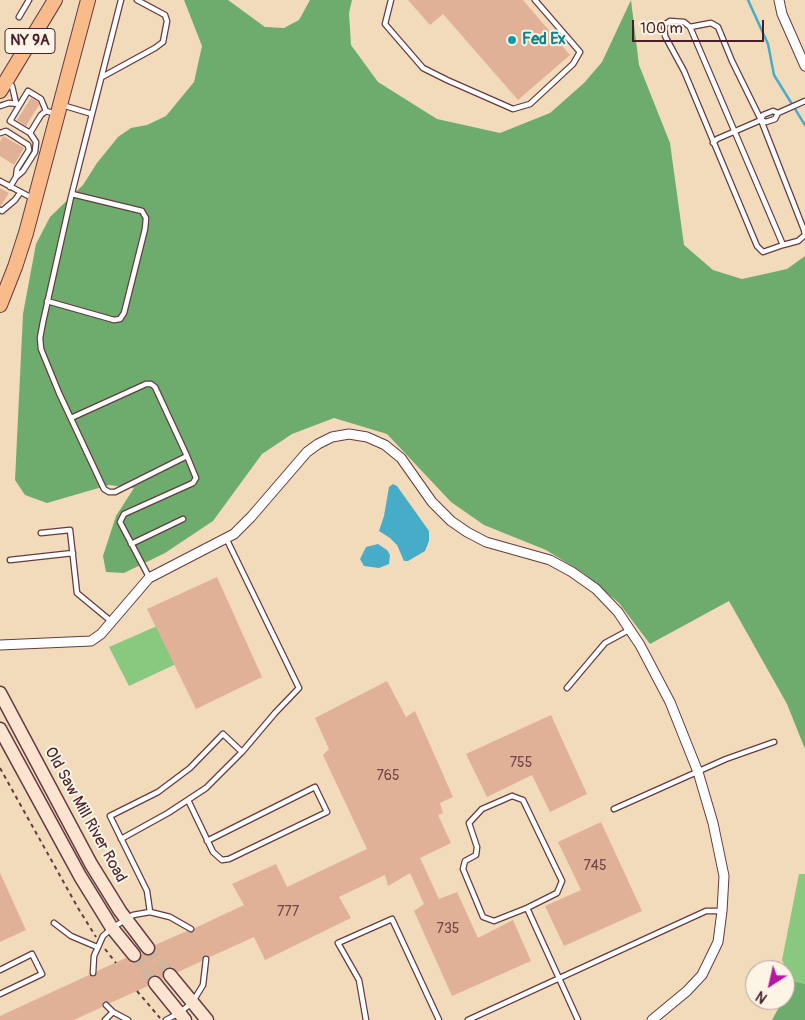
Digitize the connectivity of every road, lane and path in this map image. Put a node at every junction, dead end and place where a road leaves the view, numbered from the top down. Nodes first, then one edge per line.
1 (29, 0) edge
2 (88, 0) edge
3 (121, 0) edge
4 (137, 0) edge
5 (391, 0) edge
6 (535, 0) edge
7 (778, 0) edge
8 (53, 4) edge
9 (19, 17) dead end
10 (690, 27) junction
11 (805, 66) edge
12 (102, 77) junction
13 (2, 82) edge
14 (805, 101) edge
15 (21, 104) junction
16 (0, 106) edge
17 (55, 110) junction
18 (35, 112) dead end
19 (778, 112) junction
20 (92, 114) junction
21 (41, 115) junction
22 (761, 120) junction
23 (30, 121) dead end
24 (35, 124) junction
25 (735, 131) junction
26 (0, 133) edge
27 (30, 133) junction
28 (713, 143) junction
29 (16, 177) junction
30 (2, 184) edge
31 (10, 187) junction
32 (20, 193) junction
33 (72, 194) junction
34 (35, 200) junction
35 (0, 210) edge
36 (783, 245) junction
37 (47, 301) junction
38 (0, 305) edge
39 (71, 418) junction
40 (187, 456) junction
41 (183, 519) dead end
42 (41, 533) dead end
43 (226, 538) junction
44 (131, 544) junction
45 (73, 553) junction
46 (10, 560) dead end
47 (150, 578) junction
48 (112, 622) junction
49 (630, 630) junction
50 (0, 645) edge
51 (567, 688) dead end
52 (0, 693) edge
53 (0, 729) edge
54 (774, 742) dead end
55 (242, 752) junction
56 (0, 768) edge
57 (698, 772) junction
58 (188, 800) junction
59 (614, 809) dead end
60 (121, 839) junction
61 (207, 841) junction
62 (527, 908) junction
63 (722, 911) junction
64 (150, 912) junction
65 (126, 919) junction
66 (54, 923) dead end
67 (112, 928) junction
68 (191, 929) dead end
69 (100, 942) junction
70 (97, 947) junction
71 (148, 948) tunnel mouth
72 (134, 955) tunnel mouth
73 (206, 959) dead end
74 (116, 963) dead end
75 (0, 970) edge
76 (92, 973) dead end
77 (170, 975) tunnel mouth
78 (560, 978) junction
79 (155, 983) tunnel mouth
80 (137, 991) dead end
81 (0, 994) edge
82 (192, 1003) junction
83 (106, 1005) dead end
84 (113, 1012) junction
85 (182, 1017) edge
86 (105, 1020) edge
87 (128, 1020) edge
88 (162, 1020) edge
89 (166, 1020) edge
90 (206, 1020) edge
91 (366, 1020) edge
92 (439, 1020) edge
93 (468, 1020) edge
94 (578, 1020) edge
95 (652, 1020) edge

1 - 9 lane
2 - 17 main road
3 - 12 lane
4 - 12 lane
5 - 6 lane
7 - 11 street
8 - 13 main road
10 - 22 lane
10 - 25 lane
10 - 28 lane
12 - 20 lane
13 - 15 lane
14 - 19 lane
15 - 16 lane
15 - 17 lane
15 - 27 lane
17 - 20 lane
17 - 21 lane
17 - 34 main road
18 - 21 lane
19 - 22 lane
19 - 22 lane
20 - 33 lane
21 - 24 lane
22 - 25 lane
22 - 36 lane
23 - 24 lane
24 - 27 lane
25 - 28 lane
25 - 36 lane
26 - 29 lane
27 - 29 lane
28 - 36 lane
29 - 31 lane
30 - 31 lane
31 - 32 lane
32 - 34 lane
32 - 35 lane
33 - 37 lane
33 - 37 lane
34 - 38 main road
37 - 39 lane
39 - 40 lane
39 - 40 lane
40 - 44 lane
41 - 44 lane
42 - 45 lane
43 - 47 street
43 - 49 street
43 - 55 lane
44 - 47 lane
45 - 46 lane
45 - 48 lane
47 - 48 street
48 - 50 street
49 - 51 lane
49 - 57 street
52 - 65 street, Old Saw Mill River Road
53 - 67 street, Old Saw Mill River Road
54 - 57 lane
55 - 58 lane
55 - 60 lane
56 - 69 path
57 - 59 lane
57 - 63 street
58 - 60 lane
58 - 61 lane
60 - 64 lane
61 - 61 lane
62 - 62 lane
62 - 78 lane
63 - 78 lane
63 - 95 street
64 - 65 lane
64 - 68 lane
65 - 67 lane
65 - 71 street, Old Saw Mill River Road
66 - 70 lane
67 - 69 lane
67 - 72 street, Old Saw Mill River Road
69 - 70 lane
69 - 74 path
70 - 76 lane
73 - 82 lane
75 - 81 lane
77 - 82 street
78 - 93 lane
78 - 94 lane
79 - 85 street
80 - 88 path
82 - 85 lane
82 - 90 street
83 - 84 lane
84 - 86 lane
84 - 87 lane
85 - 89 lane
91 - 92 lane

